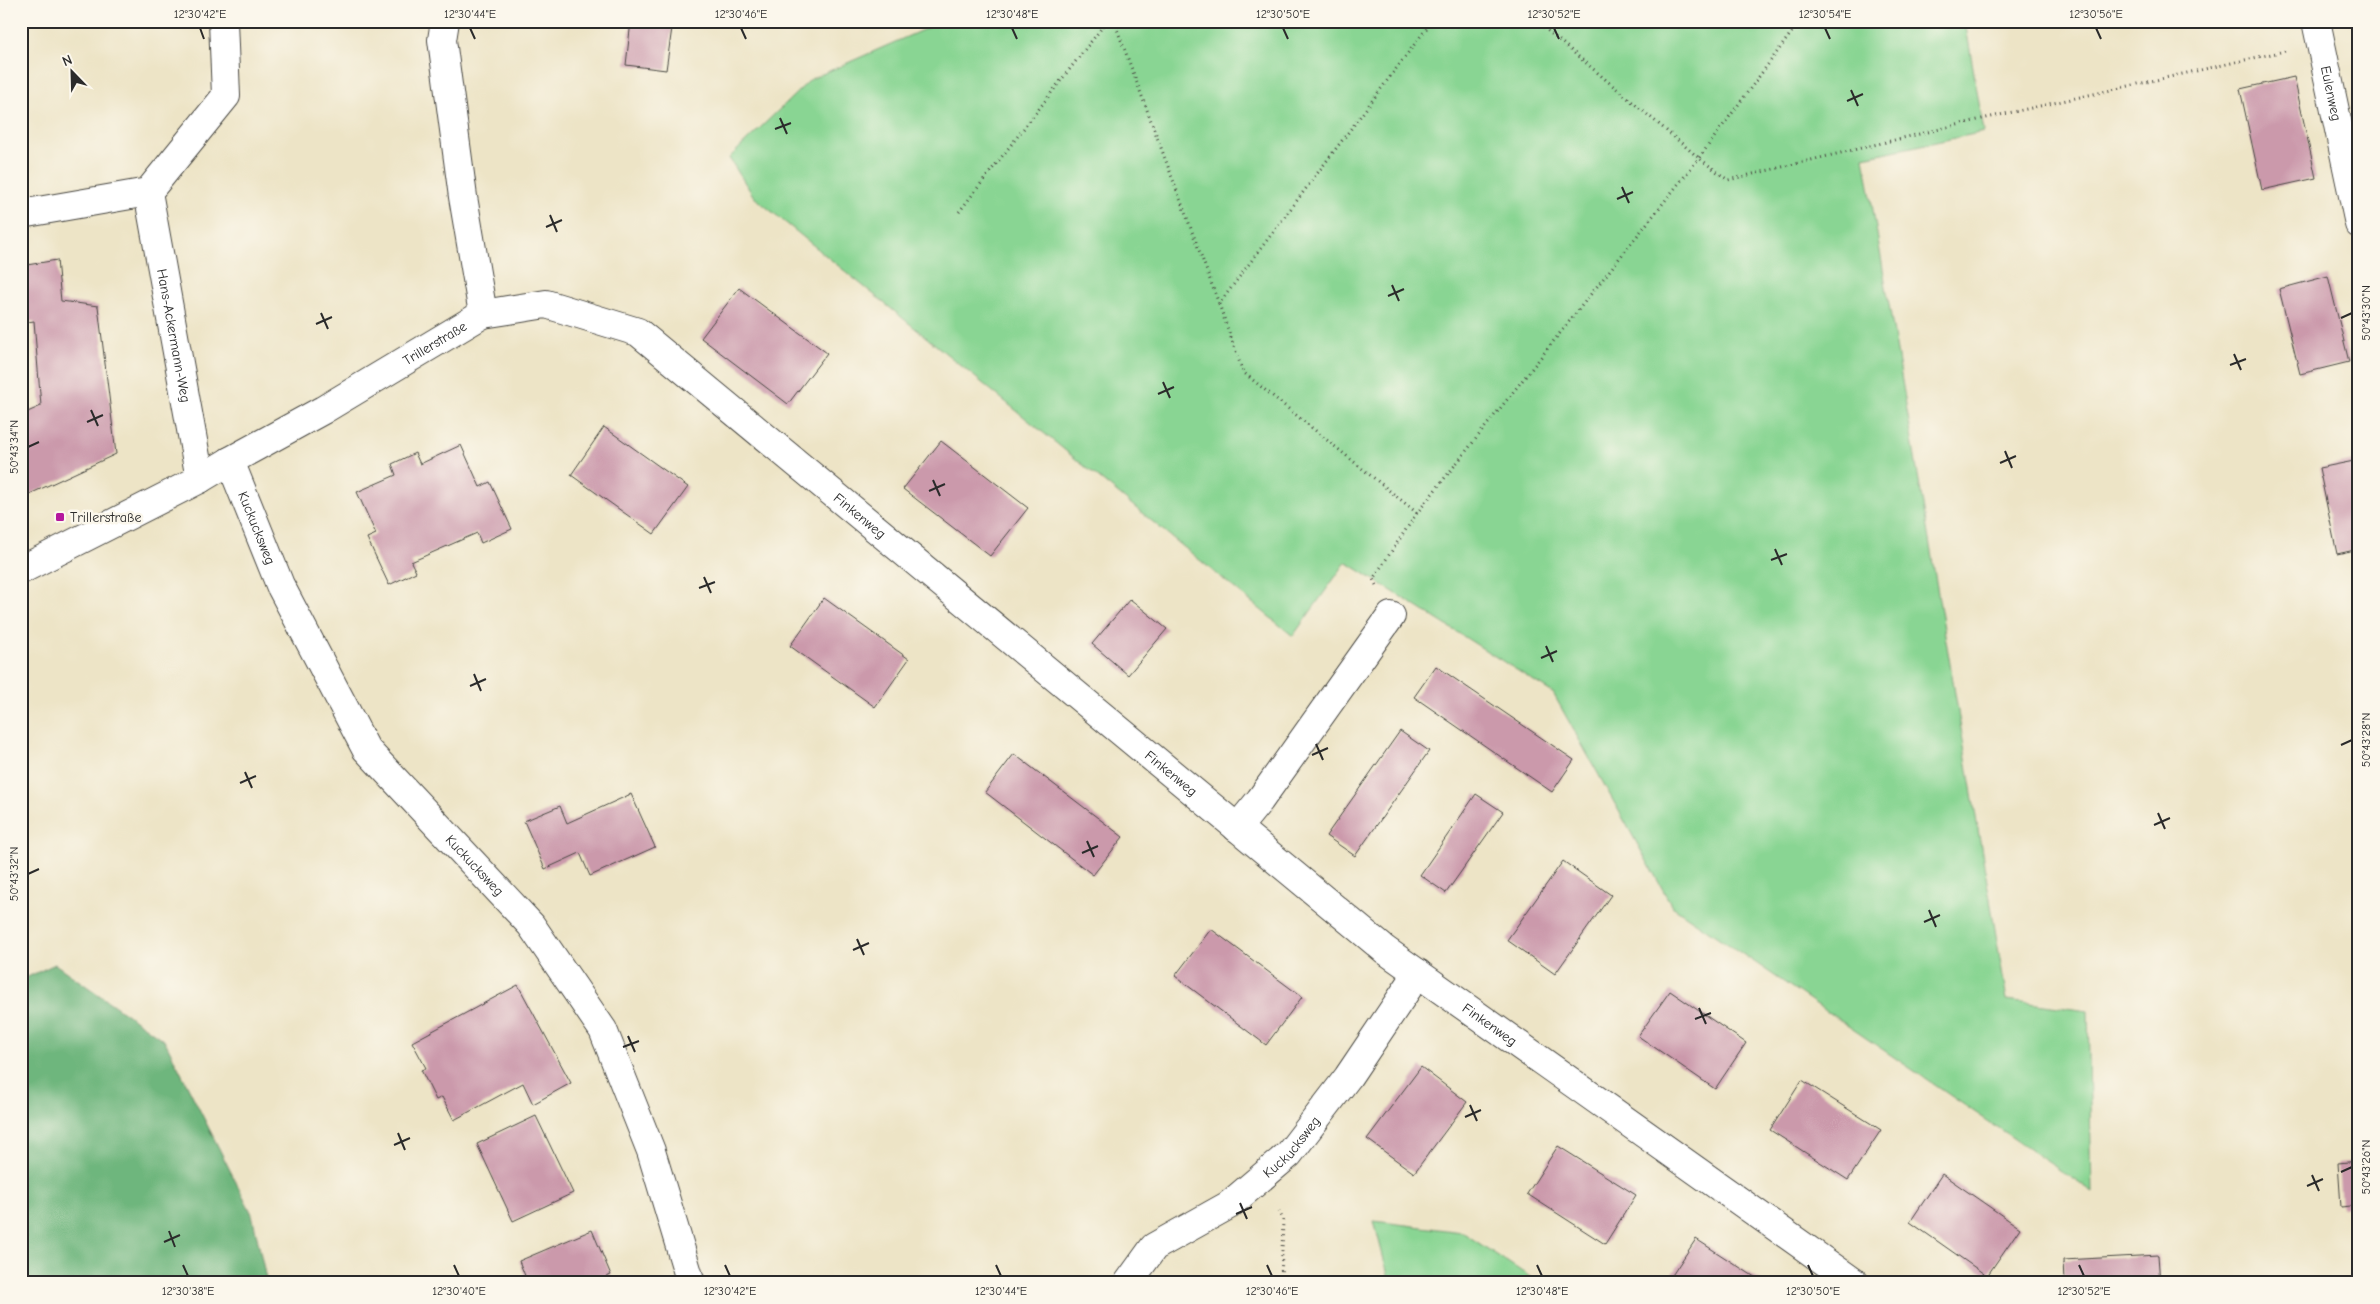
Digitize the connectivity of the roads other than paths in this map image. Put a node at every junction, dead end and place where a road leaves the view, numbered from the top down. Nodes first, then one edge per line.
1 (223, 21) edge
2 (445, 21) edge
3 (2318, 32) edge
4 (148, 192) junction
5 (21, 214) edge
6 (2359, 224) edge
7 (483, 314) junction
8 (230, 461) junction
9 (200, 480) junction
10 (21, 570) edge
11 (1391, 616) road end
12 (1237, 828) junction
13 (1418, 973) junction
14 (691, 1283) edge
15 (1128, 1283) edge
16 (1855, 1283) edge

1 - 4 street
2 - 7 street, Trillerstraße
3 - 6 street, Eulenweg
4 - 5 street
4 - 9 street, Hans-Ackermann-Weg
7 - 8 street, Trillerstraße
7 - 12 street, Finkenweg
8 - 9 street, Trillerstraße
8 - 14 street, Kuckucksweg
9 - 10 street, Trillerstraße
11 - 12 street
12 - 13 street, Finkenweg
13 - 15 street, Kuckucksweg
13 - 16 street, Finkenweg

